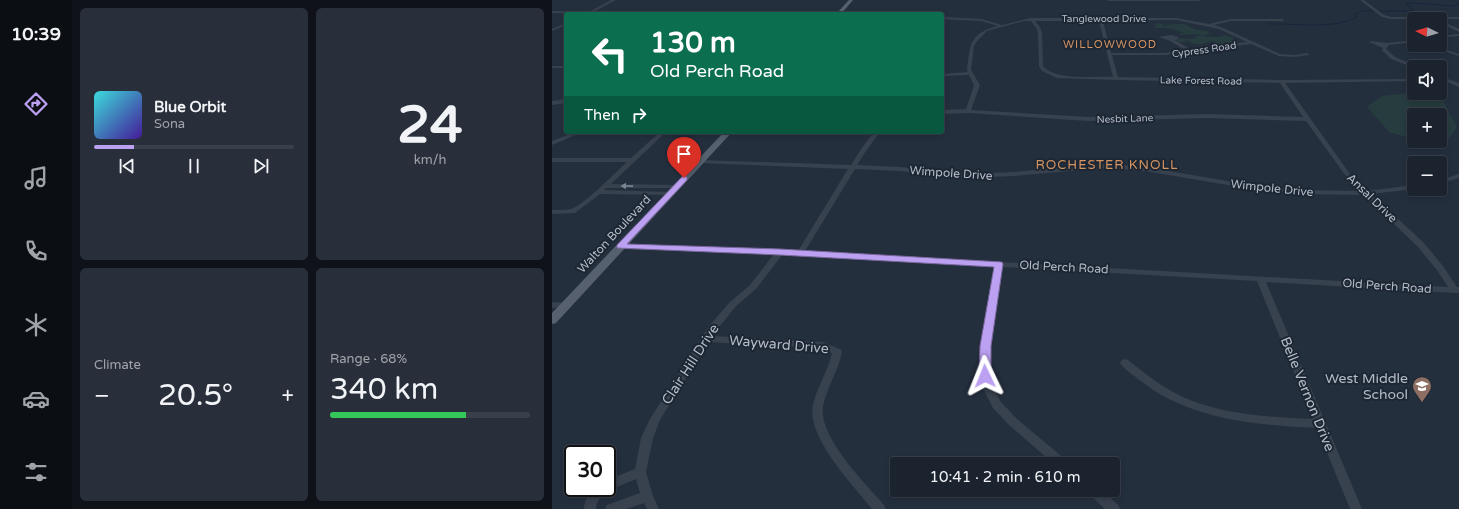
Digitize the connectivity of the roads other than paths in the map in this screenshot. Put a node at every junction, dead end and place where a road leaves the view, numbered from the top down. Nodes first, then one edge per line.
1 (614, 0) edge
2 (851, 0) edge
3 (1109, 0) edge
4 (1200, 0) edge
5 (1362, 0) edge
6 (552, 12) edge
7 (564, 12) edge
8 (590, 12) edge
9 (840, 12) edge
10 (944, 18) edge
11 (1100, 18) junction
12 (1407, 18) edge
13 (1447, 18) edge
14 (1459, 18) edge
15 (1031, 19) junction
16 (1282, 20) dead end
17 (564, 25) edge
18 (1000, 25) junction
19 (1209, 25) junction
20 (1447, 25) edge
21 (552, 30) edge
22 (1459, 31) edge
23 (1459, 35) edge
24 (1447, 36) edge
25 (1172, 40) dead end
26 (1250, 42) junction
27 (1407, 42) edge
28 (1189, 51) junction
29 (1447, 52) edge
30 (1451, 53) junction
31 (1109, 54) junction
32 (1307, 54) dead end
33 (1459, 55) edge
34 (1459, 59) edge
35 (1407, 64) edge
36 (552, 67) edge
37 (564, 67) edge
38 (971, 73) junction
39 (944, 75) edge
40 (1116, 79) junction
41 (1407, 80) edge
42 (1447, 80) edge
43 (1281, 82) junction
44 (1459, 85) edge
45 (564, 101) edge
46 (552, 103) edge
47 (968, 111) junction
48 (944, 112) edge
49 (1308, 119) junction
50 (575, 134) edge
51 (661, 134) edge
52 (726, 134) edge
53 (875, 134) edge
54 (552, 143) edge
55 (552, 160) edge
56 (632, 160) junction
57 (701, 161) junction
58 (853, 167) junction
59 (1459, 176) edge
60 (1447, 180) edge
61 (605, 186) junction
62 (676, 187) junction
63 (1407, 189) edge
64 (598, 192) junction
65 (1365, 193) junction
66 (669, 194) junction
67 (552, 212) edge
68 (620, 247) junction
69 (780, 252) junction
70 (800, 253) junction
71 (999, 264) junction
72 (1260, 278) junction
73 (1457, 290) edge
74 (552, 305) edge
75 (566, 305) junction
76 (552, 320) edge
77 (705, 339) junction
78 (1125, 363) dead end
79 (1320, 424) junction
80 (1054, 457) edge
81 (640, 472) junction
82 (616, 482) edge
83 (647, 496) junction
84 (594, 497) edge
85 (1101, 497) edge
86 (590, 509) edge
87 (611, 509) edge
88 (653, 509) edge
89 (880, 509) edge
90 (1114, 509) edge
91 (1356, 509) edge

1 - 8 street
2 - 9 main road
3 - 4 street
5 - 12 street
6 - 7 street
10 - 18 street
11 - 15 street, Tanglewood Drive
11 - 19 street, Tanglewood Drive
11 - 31 street
13 - 14 street
15 - 18 street, Tanglewood Drive
15 - 40 street, Lake Forest Road
16 - 19 street
17 - 21 street
18 - 38 street, Tanglewood Drive
19 - 26 street, Tanglewood Drive
20 - 22 street
23 - 24 street
25 - 28 street
26 - 28 street, Cypress Road
26 - 32 street, Tanglewood Drive
27 - 35 street
28 - 31 street, Cypress Road
29 - 30 street
30 - 33 street
30 - 34 street
31 - 40 street
36 - 37 street
38 - 39 street
38 - 47 street, Tanglewood Drive
40 - 43 street, Lake Forest Road
41 - 43 street, Lake Forest Road
42 - 44 street
43 - 49 street, Ansal Drive
45 - 46 street
47 - 48 street, Nesbit Lane
47 - 49 street, Nesbit Lane
49 - 65 street, Ansal Drive
50 - 54 street
51 - 56 street
52 - 57 main road, Walton Boulevard
53 - 58 street
55 - 56 street
56 - 61 street
57 - 58 street, Wimpole Drive
57 - 62 main road, Walton Boulevard
58 - 65 street, Wimpole Drive
58 - 70 street
59 - 60 street
62 -> 61 street
61 - 64 street
62 - 66 main road, Walton Boulevard
63 - 65 street, Wimpole Drive
64 - 66 street
64 - 67 street
65 - 73 street, Ansal Drive
66 - 68 main road, Walton Boulevard
68 - 69 street, Old Perch Road
68 - 75 main road, Walton Boulevard
69 - 70 street, Old Perch Road
69 - 77 street, Clair Hill Drive
70 - 71 street, Old Perch Road
71 - 72 street, Old Perch Road
71 - 80 street
72 - 73 street, Old Perch Road
72 - 79 street, Belle Vernon Drive
74 - 75 street
75 - 76 main road, Walton Boulevard
77 - 81 street, Clair Hill Drive
77 - 89 street, Wayward Drive
78 - 79 street
79 - 91 street, Belle Vernon Drive
81 - 82 street
81 - 83 street, Clair Hill Drive
83 - 87 street
83 - 88 street, Clair Hill Drive
84 - 86 street
85 - 90 street

